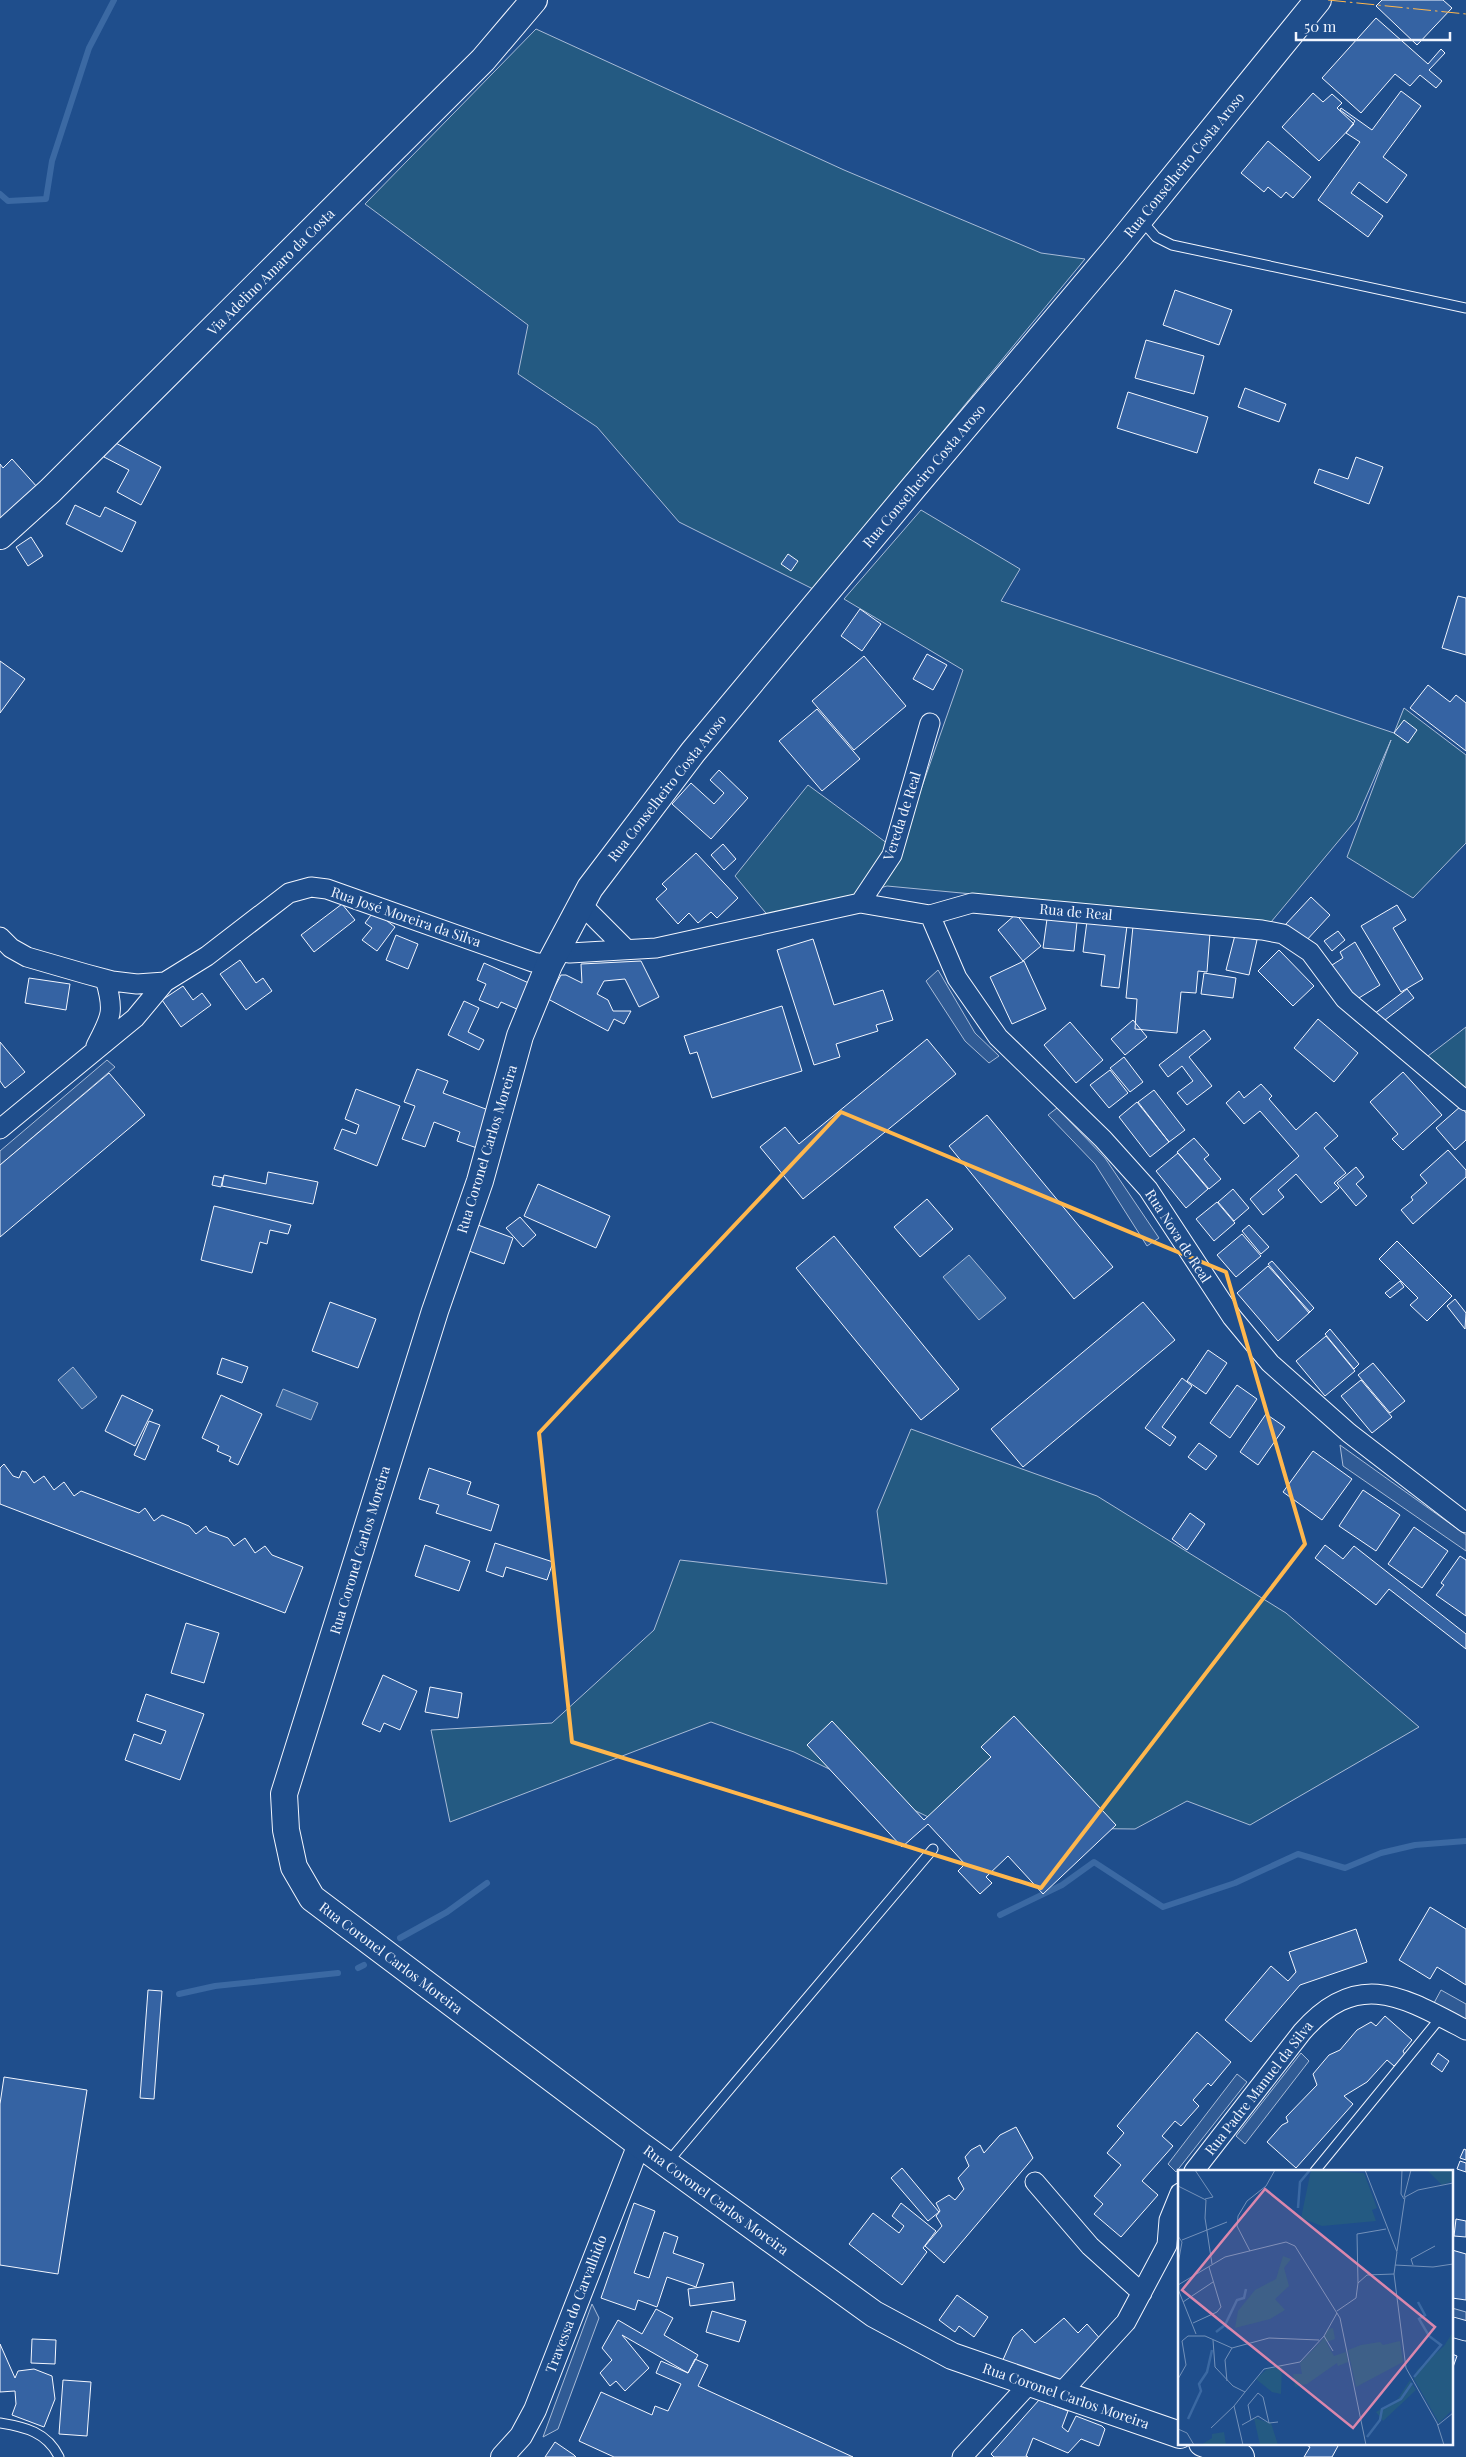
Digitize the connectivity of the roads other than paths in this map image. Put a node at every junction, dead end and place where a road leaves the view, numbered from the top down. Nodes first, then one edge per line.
1 (534, 0) edge
2 (1318, 0) edge
3 (1140, 219) junction
4 (1466, 308) edge
5 (0, 536) edge
6 (930, 723) dead end
7 (860, 903) junction
8 (581, 904) junction
9 (930, 915) junction
10 (0, 937) edge
11 (626, 948) junction
12 (552, 958) junction
13 (105, 979) junction
14 (165, 982) junction
15 (92, 1054) junction
16 (1466, 1101) edge
17 (0, 1129) edge
18 (1466, 1523) edge
19 (933, 1849) dead end
20 (1441, 2017) junction
21 (1466, 2030) edge
22 (639, 2144) junction
23 (666, 2164) junction
24 (1195, 2170) edge
25 (1316, 2170) edge
26 (1035, 2182) dead end
27 (1178, 2199) edge
28 (1173, 2247) edge
29 (1142, 2293) junction
30 (1030, 2384) junction
31 (1060, 2394) junction
32 (0, 2423) edge
33 (1178, 2434) edge
34 (1205, 2444) edge
35 (59, 2457) edge
36 (502, 2457) edge
37 (962, 2457) edge
38 (1242, 2457) edge

1 - 5 main road, Via Adelino Amaro da Costa
2 - 3 main road, Rua Conselheiro Costa Aroso
3 - 4 lane
3 - 8 main road, Rua Conselheiro Costa Aroso
6 - 7 street, Vereda de Real
7 - 9 street, Rua de Real
7 - 11 street, Rua de Real
8 - 11 street
8 - 12 main road, Rua Conselheiro Costa Aroso
9 - 16 street, Rua de Real
9 - 18 street, Rua Nova de Real
10 - 13 street, Rua José Moreira da Silva
11 - 12 street, Rua de Real
12 - 14 street, Rua José Moreira da Silva
12 - 22 main road, Rua Coronel Carlos Moreira
13 - 14 street, Rua José Moreira da Silva
13 - 15 street
14 - 15 street
15 - 17 street
19 - 23 lane
20 - 21 street, Rua Padre Manuel da Silva
20 - 24 street, Rua Padre Manuel da Silva
20 - 25 lane
22 - 23 main road, Rua Coronel Carlos Moreira
22 - 36 street, Travessa do Carvalhido
23 - 30 main road, Rua Coronel Carlos Moreira
26 - 29 street
27 - 28 street
28 - 29 street
29 - 31 street
30 - 31 main road, Rua Coronel Carlos Moreira
30 - 37 street
31 - 33 main road, Rua Coronel Carlos Moreira
32 - 35 lane
34 - 38 main road

